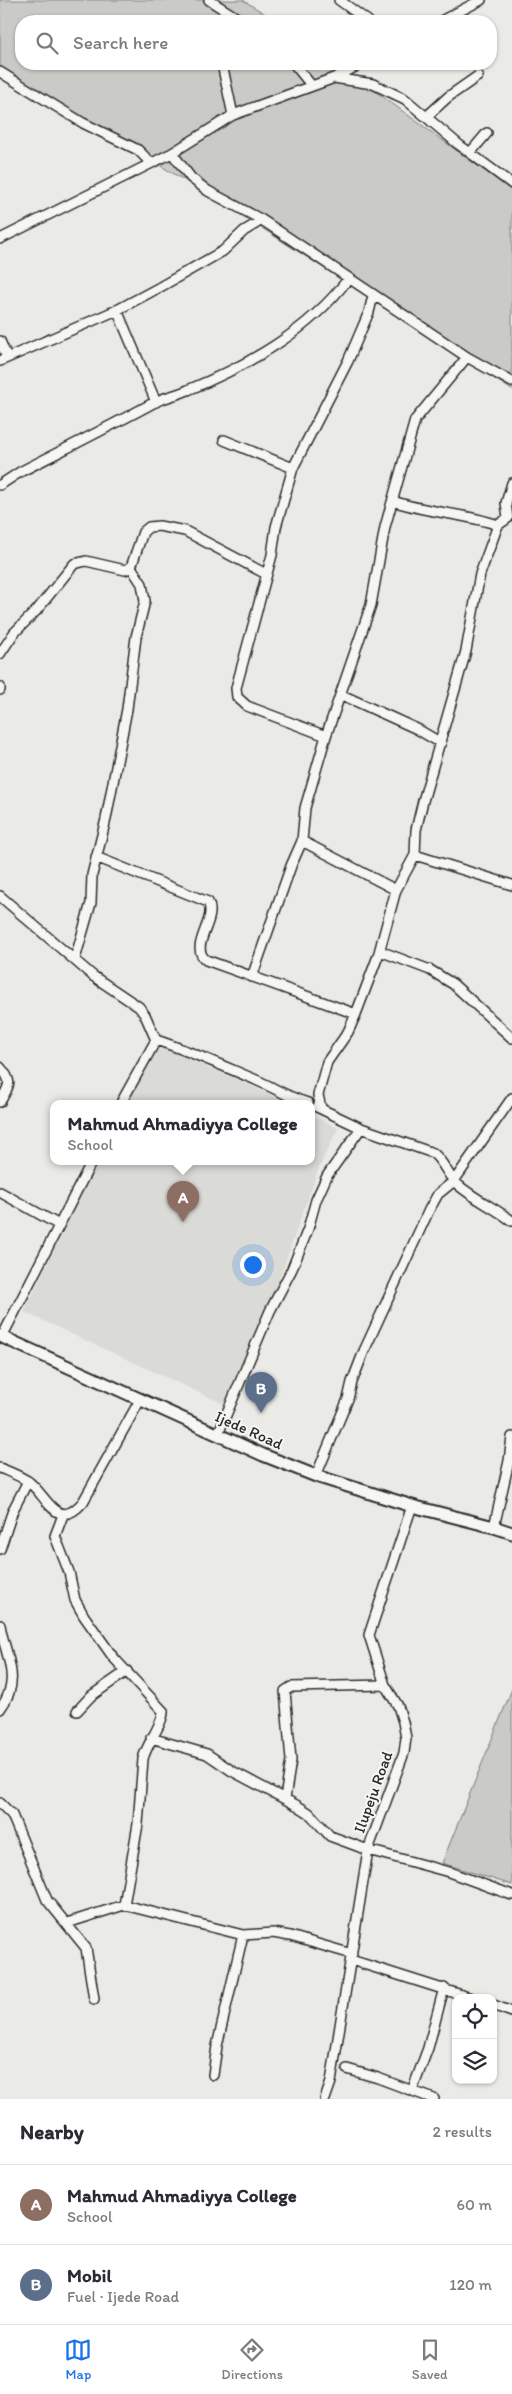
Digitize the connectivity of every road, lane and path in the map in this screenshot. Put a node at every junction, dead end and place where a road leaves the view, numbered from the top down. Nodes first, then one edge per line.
1 (209, 0) edge
2 (339, 0) edge
3 (481, 0) edge
4 (219, 7) junction
5 (222, 15) edge
6 (232, 15) edge
7 (360, 15) edge
8 (452, 15) edge
9 (223, 70) edge
10 (299, 70) edge
11 (349, 70) edge
12 (0, 72) edge
13 (478, 76) dead end
14 (334, 78) junction
15 (312, 86) junction
16 (233, 115) junction
17 (426, 118) junction
18 (487, 132) dead end
19 (470, 153) junction
20 (172, 154) junction
21 (151, 163) junction
22 (512, 184) edge
23 (262, 220) junction
24 (0, 239) edge
25 (348, 279) junction
26 (373, 296) junction
27 (117, 310) junction
28 (0, 341) edge
29 (467, 357) junction
30 (4, 359) edge
31 (512, 382) edge
32 (156, 402) junction
33 (224, 440) dead end
34 (292, 468) junction
35 (512, 483) edge
36 (0, 486) edge
37 (392, 501) junction
38 (510, 519) edge
39 (498, 525) junction
40 (132, 567) junction
41 (266, 574) junction
42 (0, 654) edge
43 (342, 695) junction
44 (326, 736) junction
45 (441, 742) junction
46 (302, 841) junction
47 (415, 855) junction
48 (96, 857) junction
49 (512, 885) edge
50 (396, 890) junction
51 (0, 896) edge
52 (380, 951) junction
53 (75, 960) junction
54 (252, 977) junction
55 (356, 1014) junction
56 (512, 1038) edge
57 (156, 1040) junction
58 (0, 1067) edge
59 (318, 1095) junction
60 (512, 1098) edge
61 (123, 1100) edge
62 (295, 1100) edge
63 (313, 1100) edge
64 (0, 1102) edge
65 (315, 1106) edge
66 (321, 1108) junction
67 (361, 1128) junction
68 (90, 1165) edge
69 (454, 1180) junction
70 (0, 1192) edge
71 (512, 1221) edge
72 (59, 1225) junction
73 (1, 1336) edge
74 (140, 1400) junction
75 (218, 1434) junction
76 (512, 1437) edge
77 (0, 1468) edge
78 (316, 1476) junction
79 (28, 1481) junction
80 (412, 1506) junction
81 (62, 1515) junction
82 (494, 1527) junction
83 (512, 1534) edge
84 (0, 1549) edge
85 (0, 1625) edge
86 (1, 1636) edge
87 (127, 1671) junction
88 (385, 1685) junction
89 (0, 1709) edge
90 (77, 1712) dead end
91 (151, 1738) junction
92 (285, 1798) junction
93 (0, 1803) edge
94 (368, 1850) junction
95 (512, 1895) edge
96 (124, 1905) junction
97 (67, 1923) junction
98 (243, 1935) junction
99 (352, 1957) junction
100 (444, 1988) junction
101 (460, 1994) edge
102 (94, 1999) dead end
103 (497, 2006) edge
104 (512, 2012) edge
105 (347, 2069) dead end
106 (213, 2075) dead end
107 (412, 2092) junction
108 (325, 2099) edge
109 (434, 2099) edge

1 - 4 street
2 - 7 street
3 - 8 street
4 - 5 street
4 - 6 street
9 - 16 street
10 - 15 street
11 - 14 street
12 - 21 street
13 - 17 street
14 - 15 street
14 - 17 street
15 - 16 street
16 - 20 street
17 - 19 street
18 - 19 street
19 - 22 street
20 - 21 street
20 - 23 street
21 - 24 street
23 - 25 street
23 - 27 street
25 - 26 street
25 - 32 street
26 - 29 street
26 - 34 street
27 - 30 street
27 - 32 street
28 - 30 street
29 - 31 street
29 - 37 street
32 - 36 street
33 - 34 street
34 - 41 street
35 - 38 street
37 - 39 street
37 - 43 street
38 - 39 street
39 - 45 street
40 - 41 street
40 - 42 street
40 - 48 street
41 - 44 street
43 - 44 street
43 - 45 street
44 - 46 street
45 - 47 street
46 - 50 street
46 - 54 street
47 - 49 street
47 - 50 street
48 - 53 street
48 - 54 street
50 - 52 street
51 - 53 street
52 - 55 street
52 - 56 street
53 - 57 street
54 - 55 street
55 - 59 street
57 - 61 street
57 - 62 street
58 - 64 street
59 - 63 street
59 - 66 street
60 - 69 street
65 - 66 street
66 - 67 street
67 - 69 street
67 - 75 street
68 - 72 street
69 - 71 street
69 - 78 street
70 - 72 street
72 - 73 street
73 - 74 main road, Ijede Road
74 - 75 main road, Ijede Road
74 - 81 street
75 - 78 main road, Ijede Road
76 - 82 street
77 - 79 street
78 - 80 main road, Ijede Road
79 - 81 street
79 - 84 street
80 - 82 main road, Ijede Road
80 - 88 street, Ilupeju Road
81 - 87 street
82 - 83 main road, Ijede Road
85 - 86 street
86 - 89 street
87 - 90 street
87 - 91 street
88 - 92 street
88 - 94 street, Ilupeju Road
91 - 92 street
91 - 96 street
92 - 94 street
93 - 97 street
94 - 95 street
94 - 99 street, Ilupeju Road
96 - 97 street
96 - 98 street
97 - 102 street
98 - 99 street
98 - 106 street
99 - 100 street
99 - 108 street, Ilupeju Road
100 - 101 street
100 - 107 street
103 - 104 street
105 - 107 street
107 - 109 street

